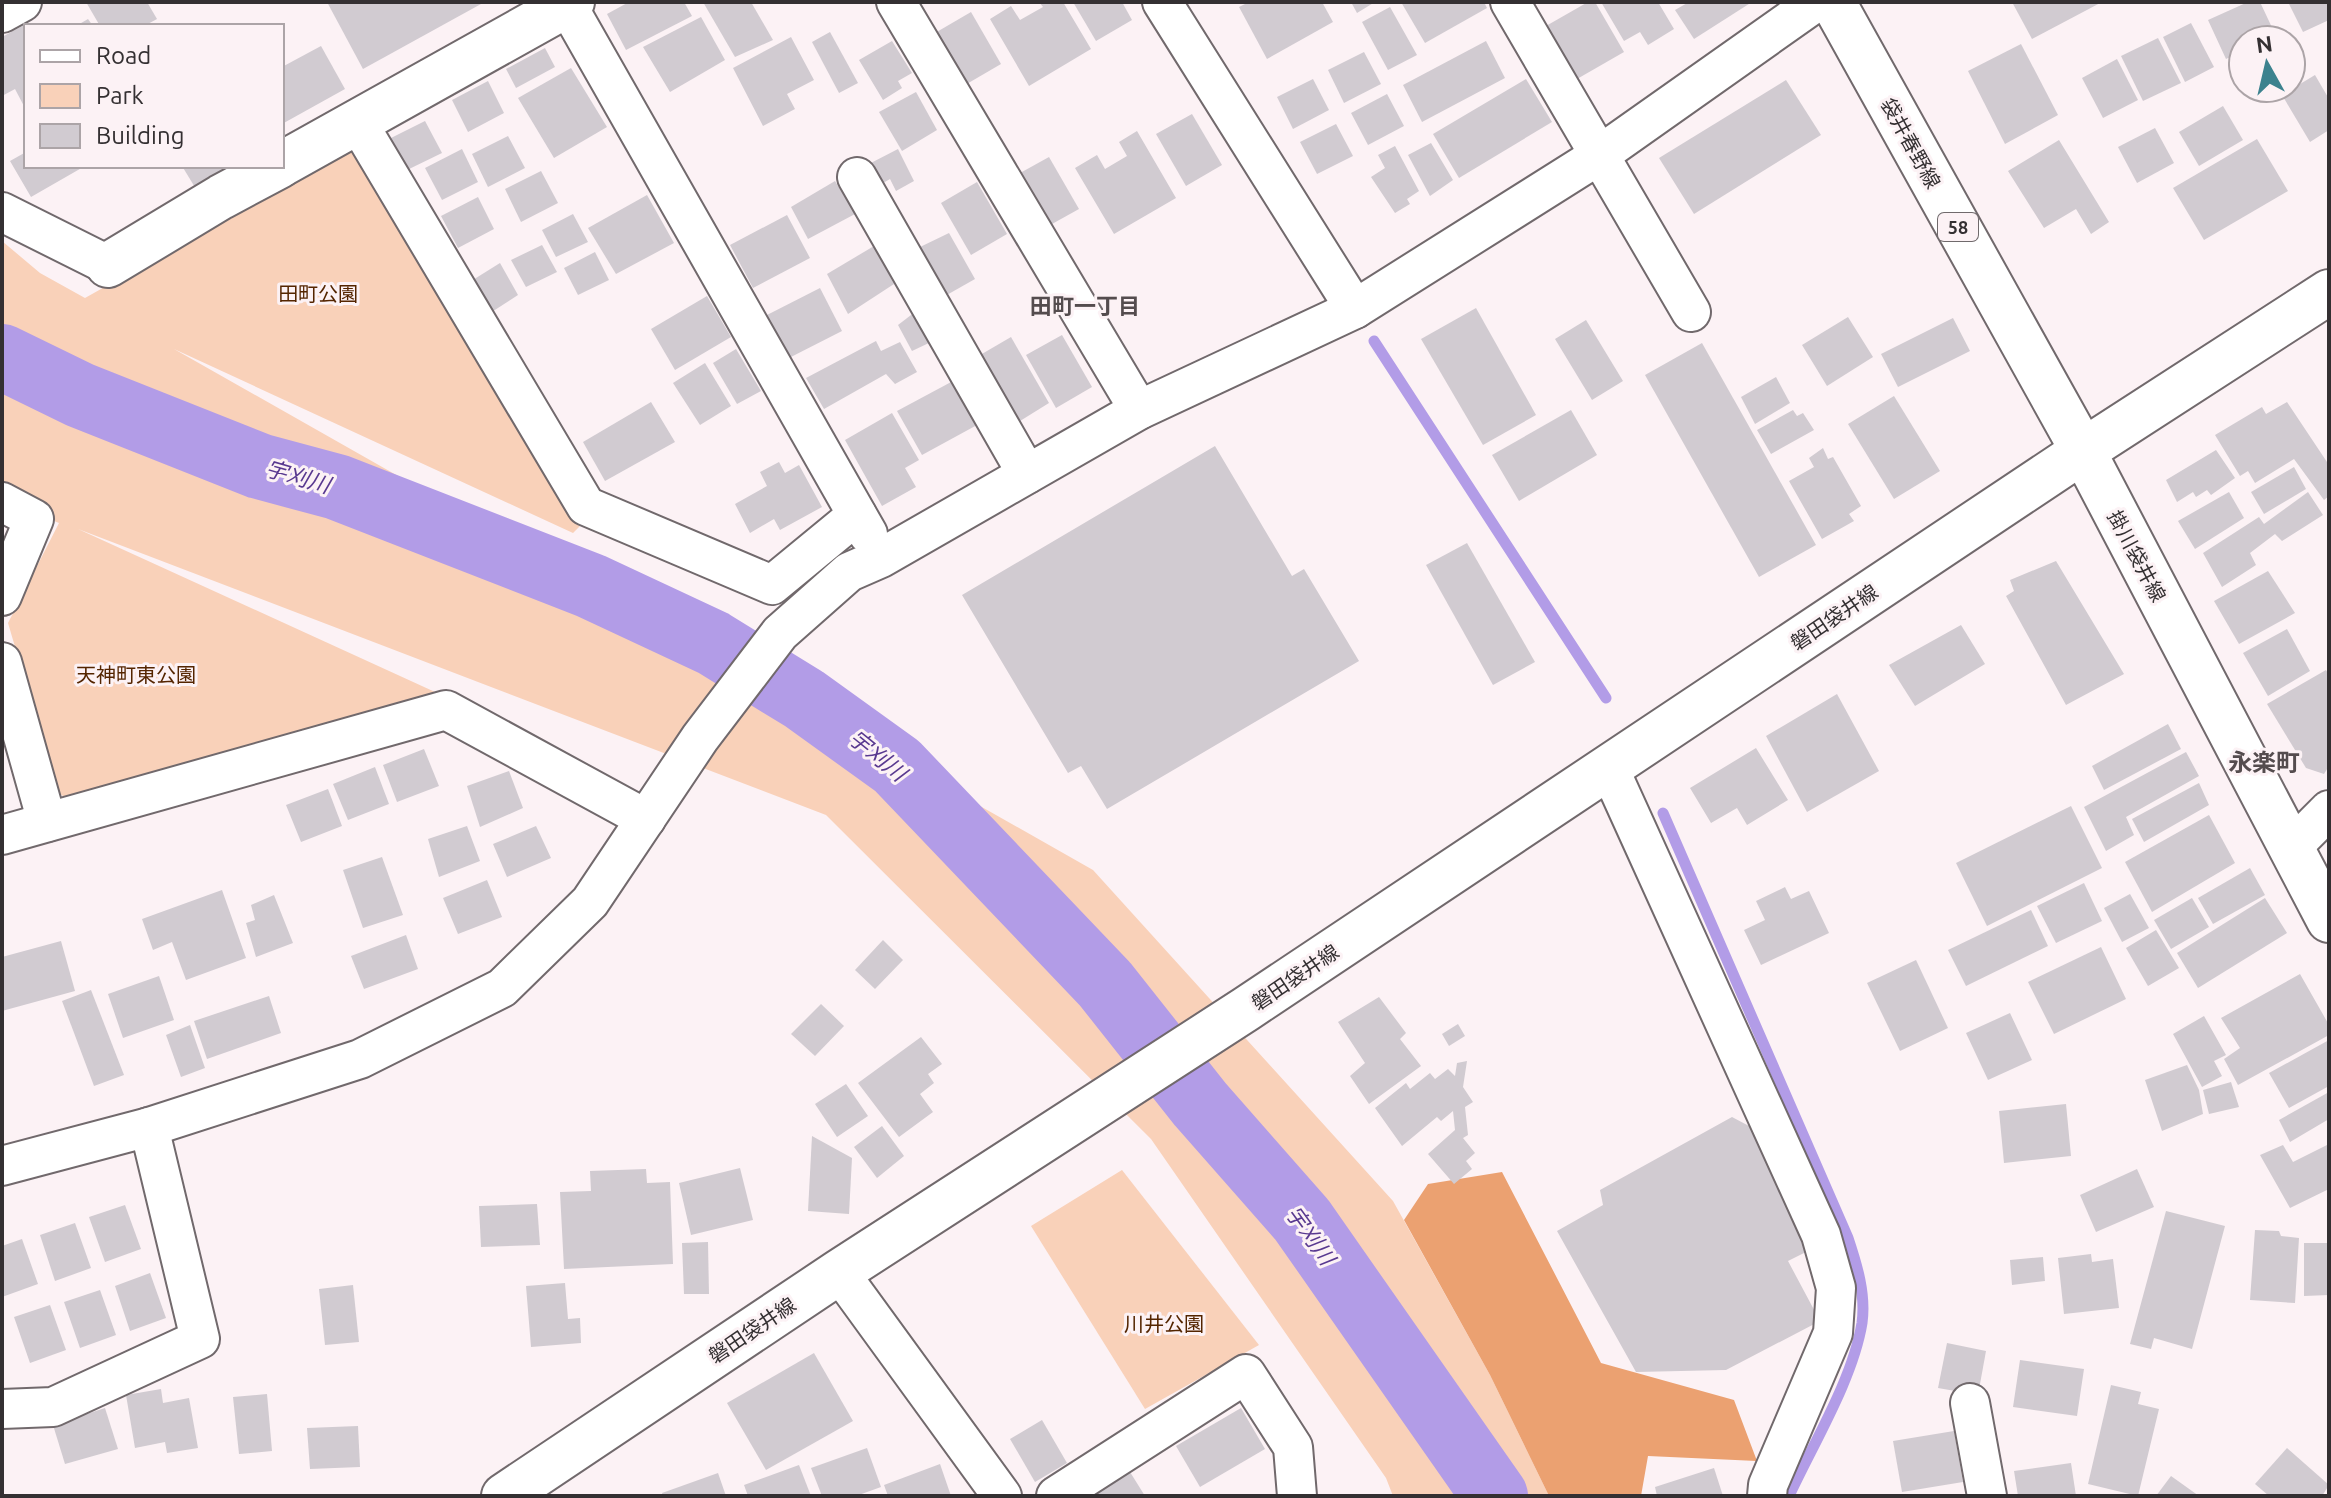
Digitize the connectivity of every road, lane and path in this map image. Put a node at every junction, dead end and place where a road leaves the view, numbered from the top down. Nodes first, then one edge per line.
1 (22, 2) edge
2 (896, 2) edge
3 (1162, 2) edge
4 (1510, 2) edge
5 (1816, 2) edge
6 (1833, 2) edge
7 (569, 3) edge
8 (2, 13) edge
9 (358, 123) junction
10 (1598, 156) junction
11 (284, 163) edge
12 (275, 168) edge
13 (857, 177) dead end
14 (2, 212) edge
15 (108, 265) joint
16 (2329, 292) edge
17 (1355, 309) junction
18 (1691, 312) dead end
19 (1139, 410) junction
20 (2083, 451) junction
21 (1027, 474) junction
22 (2, 502) edge
23 (857, 515) junction
24 (865, 565) junction
25 (2, 596) edge
26 (2, 662) edge
27 (1609, 768) junction
28 (2329, 810) edge
29 (646, 819) junction
30 (47, 822) junction
31 (2, 835) edge
32 (2290, 849) junction
33 (2329, 920) edge
34 (149, 1127) junction
35 (2, 1166) edge
36 (839, 1272) junction
37 (1970, 1403) dead end
38 (2, 1409) edge
39 (504, 1496) edge
40 (1002, 1496) edge
41 (1056, 1496) edge
42 (1297, 1496) edge
43 (1767, 1496) edge
44 (1987, 1496) edge

1 - 8 street
2 - 19 street
3 - 17 street
4 - 10 street
5 - 10 street
6 - 20 main road, 袋井春野線 / 58
7 - 9 main road
7 - 23 street
9 - 11 main road
9 - 23 street
10 - 17 street
10 - 18 street
12 - 15 main road
13 - 21 street
14 - 15 street
16 - 20 main road
17 - 19 street
19 - 21 street
20 - 27 main road, 磐田袋井線
20 - 32 main road, 掛川袋井線
21 - 24 street
22 - 25 street
23 - 24 street
24 - 29 street
26 - 30 street
27 - 36 main road, 磐田袋井線
27 - 43 street
28 - 32 street
29 - 30 street
29 - 34 street
30 - 31 street
32 - 33 main road, 掛川袋井線
34 - 35 street
34 - 38 street
36 - 39 main road, 磐田袋井線
36 - 40 street
37 - 44 street
41 - 42 street

